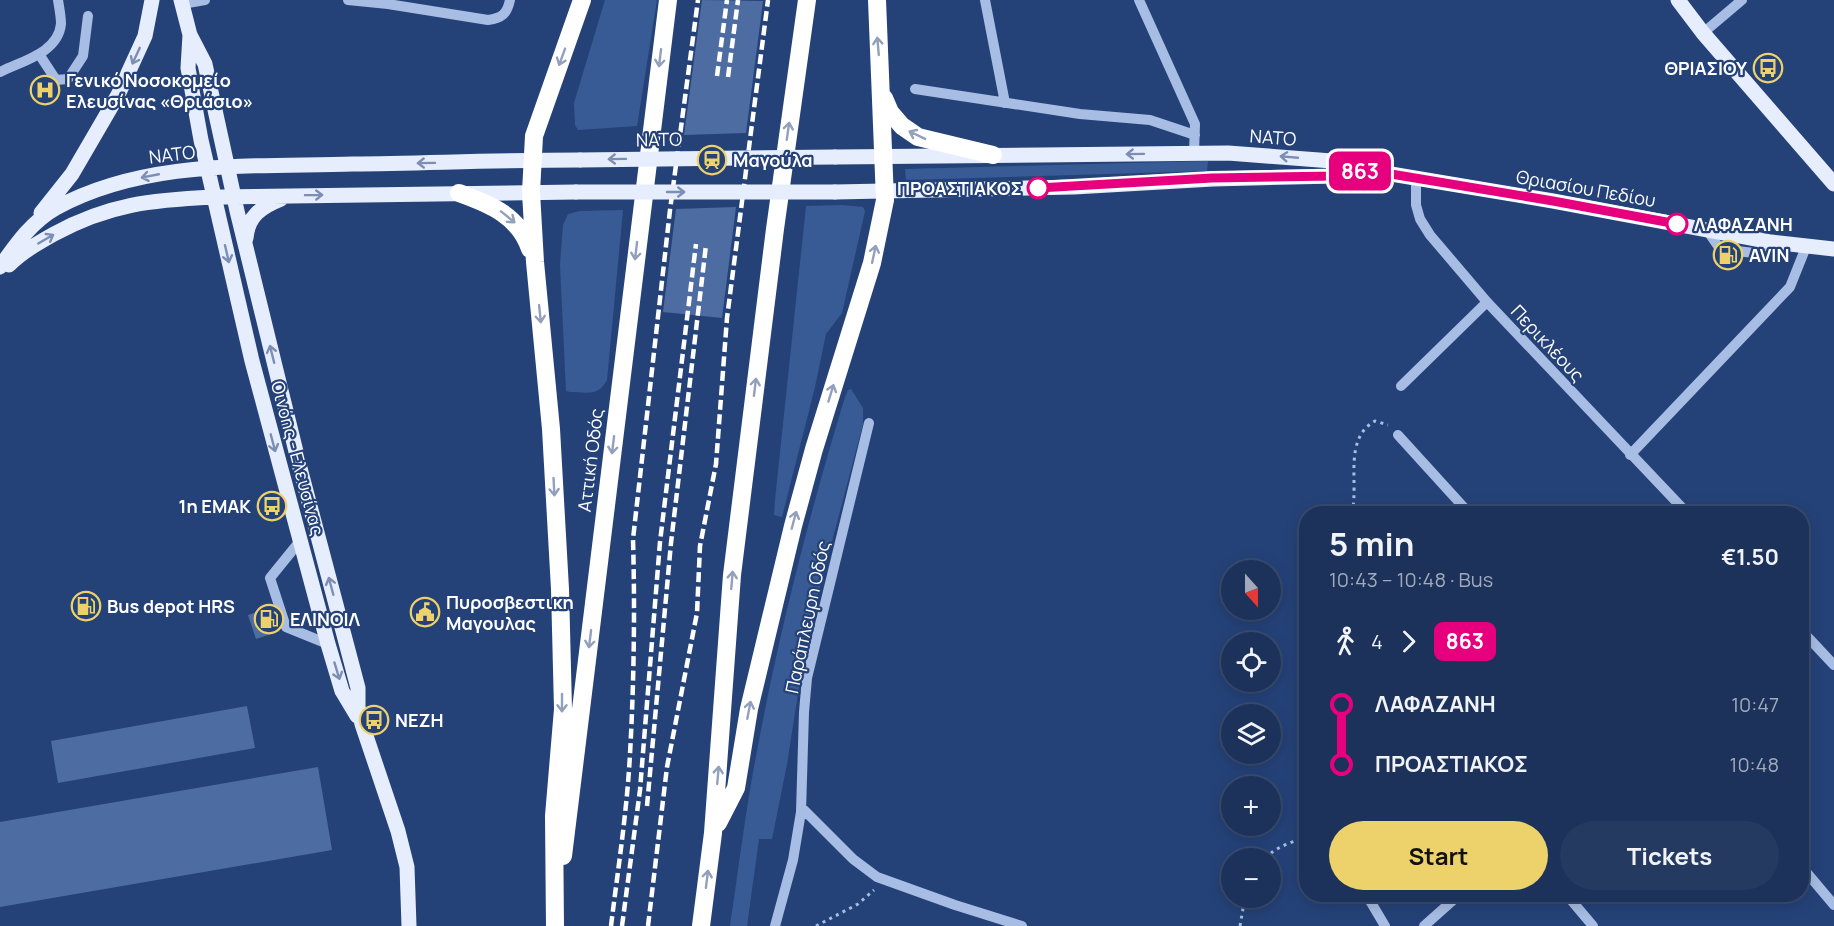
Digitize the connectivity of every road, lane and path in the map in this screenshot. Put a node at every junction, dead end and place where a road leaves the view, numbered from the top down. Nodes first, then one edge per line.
1 (58, 0) edge
2 (152, 0) edge
3 (205, 0) edge
4 (348, 0) edge
5 (510, 0) edge
6 (582, 0) edge
7 (668, 0) edge
8 (807, 0) edge
9 (877, 0) edge
10 (985, 0) edge
11 (1139, 0) edge
12 (1678, 0) edge
13 (1742, 0) edge
14 (181, 2) edge
15 (88, 16) dead end
16 (1703, 33) junction
17 (190, 34) junction
18 (39, 54) junction
19 (0, 72) edge
20 (915, 88) dead end
21 (882, 93) junction
22 (1005, 103) junction
23 (1195, 135) junction
24 (1194, 153) junction
25 (993, 155) junction
26 (885, 157) junction
27 (533, 160) junction
28 (228, 167) junction
29 (208, 169) junction
30 (1367, 170) junction
31 (1416, 179) junction
32 (1834, 184) edge
33 (531, 192) junction
34 (886, 192) junction
35 (459, 193) junction
36 (287, 196) junction
37 (213, 197) junction
38 (234, 197) junction
39 (23, 235) junction
40 (245, 244) junction
41 (1806, 247) junction
42 (1834, 249) edge
43 (535, 262) junction
44 (0, 267) edge
45 (0, 274) edge
46 (1487, 302) junction
47 (1401, 386) dead end
48 (869, 423) dead end
49 (1398, 435) joint
50 (1630, 455) junction
51 (1352, 506) edge
52 (1463, 506) edge
53 (1680, 506) edge
54 (300, 542) junction
55 (1809, 638) edge
56 (328, 644) junction
57 (1834, 665) edge
58 (362, 724) junction
59 (802, 808) junction
60 (713, 833) junction
61 (1299, 840) edge
62 (1278, 848) edge
63 (1809, 875) edge
64 (883, 880) junction
65 (1371, 902) edge
66 (1451, 902) edge
67 (1573, 902) edge
68 (1834, 905) edge
69 (1243, 908) edge
70 (409, 926) edge
71 (555, 926) edge
72 (701, 926) edge
73 (775, 926) edge
74 (816, 926) edge
75 (1022, 926) edge
76 (1240, 926) edge
77 (1385, 926) edge
78 (1424, 926) edge
79 (1593, 926) edge

1 - 18 street
2 -> 39 main road
3 - 14 street
4 - 5 street
6 -> 27 highway
7 -> 71 highway, Αττική Οδός
60 -> 8 highway
21 -> 9 highway
10 - 22 street
11 - 23 street
12 - 16 main road
13 - 16 street
14 - 17 main road
15 - 18 street
16 - 32 main road
17 - 28 main road, Οινόης - Ελευσίνας
17 - 29 main road, Οινόης - Ελευσίνας
18 - 19 street
20 - 22 street
25 -> 21 highway
21 - 26 highway
22 - 23 street
23 - 24 street
24 -> 25 main road, ΝΑΤΟ
30 -> 24 main road, ΝΑΤΟ
25 - 26 main road, ΝΑΤΟ
26 -> 27 main road, ΝΑΤΟ, bridge
26 - 34 highway
27 -> 28 main road, ΝΑΤΟ
27 - 33 highway
28 - 29 main road, ΝΑΤΟ
28 - 38 main road, Οινόης - Ελευσίνας
29 - 37 main road, Οινόης - Ελευσίνας
29 -> 39 main road, ΝΑΤΟ
30 - 31 main road, Θριασίου Πεδίου
30 - 34 main road
31 - 41 main road, Θριασίου Πεδίου
31 - 46 street, Περικλέους
33 -> 34 main road, bridge
33 - 35 main road
33 - 43 highway
60 -> 34 highway
36 -> 35 main road
35 -> 43 highway
36 - 38 main road
36 - 40 main road
37 - 38 main road
45 -> 37 main road
37 -> 54 main road, Οινόης - Ελευσίνας
38 - 40 main road, Οινόης - Ελευσίνας
39 - 44 main road, ΝΑΤΟ
58 -> 40 main road, Οινόης - Ελευσίνας
41 - 42 main road, Θριασίου Πεδίου
41 - 50 street
43 -> 71 highway
46 - 47 street
46 - 50 street, Περικλέους
48 - 59 street, Παράπλευρη Οδός
49 - 51 path
49 - 52 street
50 - 53 street, Περικλέους
54 - 56 main road, Οινόης - Ελευσίνας
54 - 56 street
55 - 57 street
56 -> 58 main road, Οινόης - Ελευσίνας
58 - 70 main road, Οινόης - Ελευσίνας
59 - 64 street
59 - 73 street, Παράπλευρη Οδός
72 -> 60 highway
61 - 62 path
63 - 68 street
64 - 74 path
64 - 75 street
65 - 77 street
66 - 78 street
67 - 79 street
69 - 76 path

